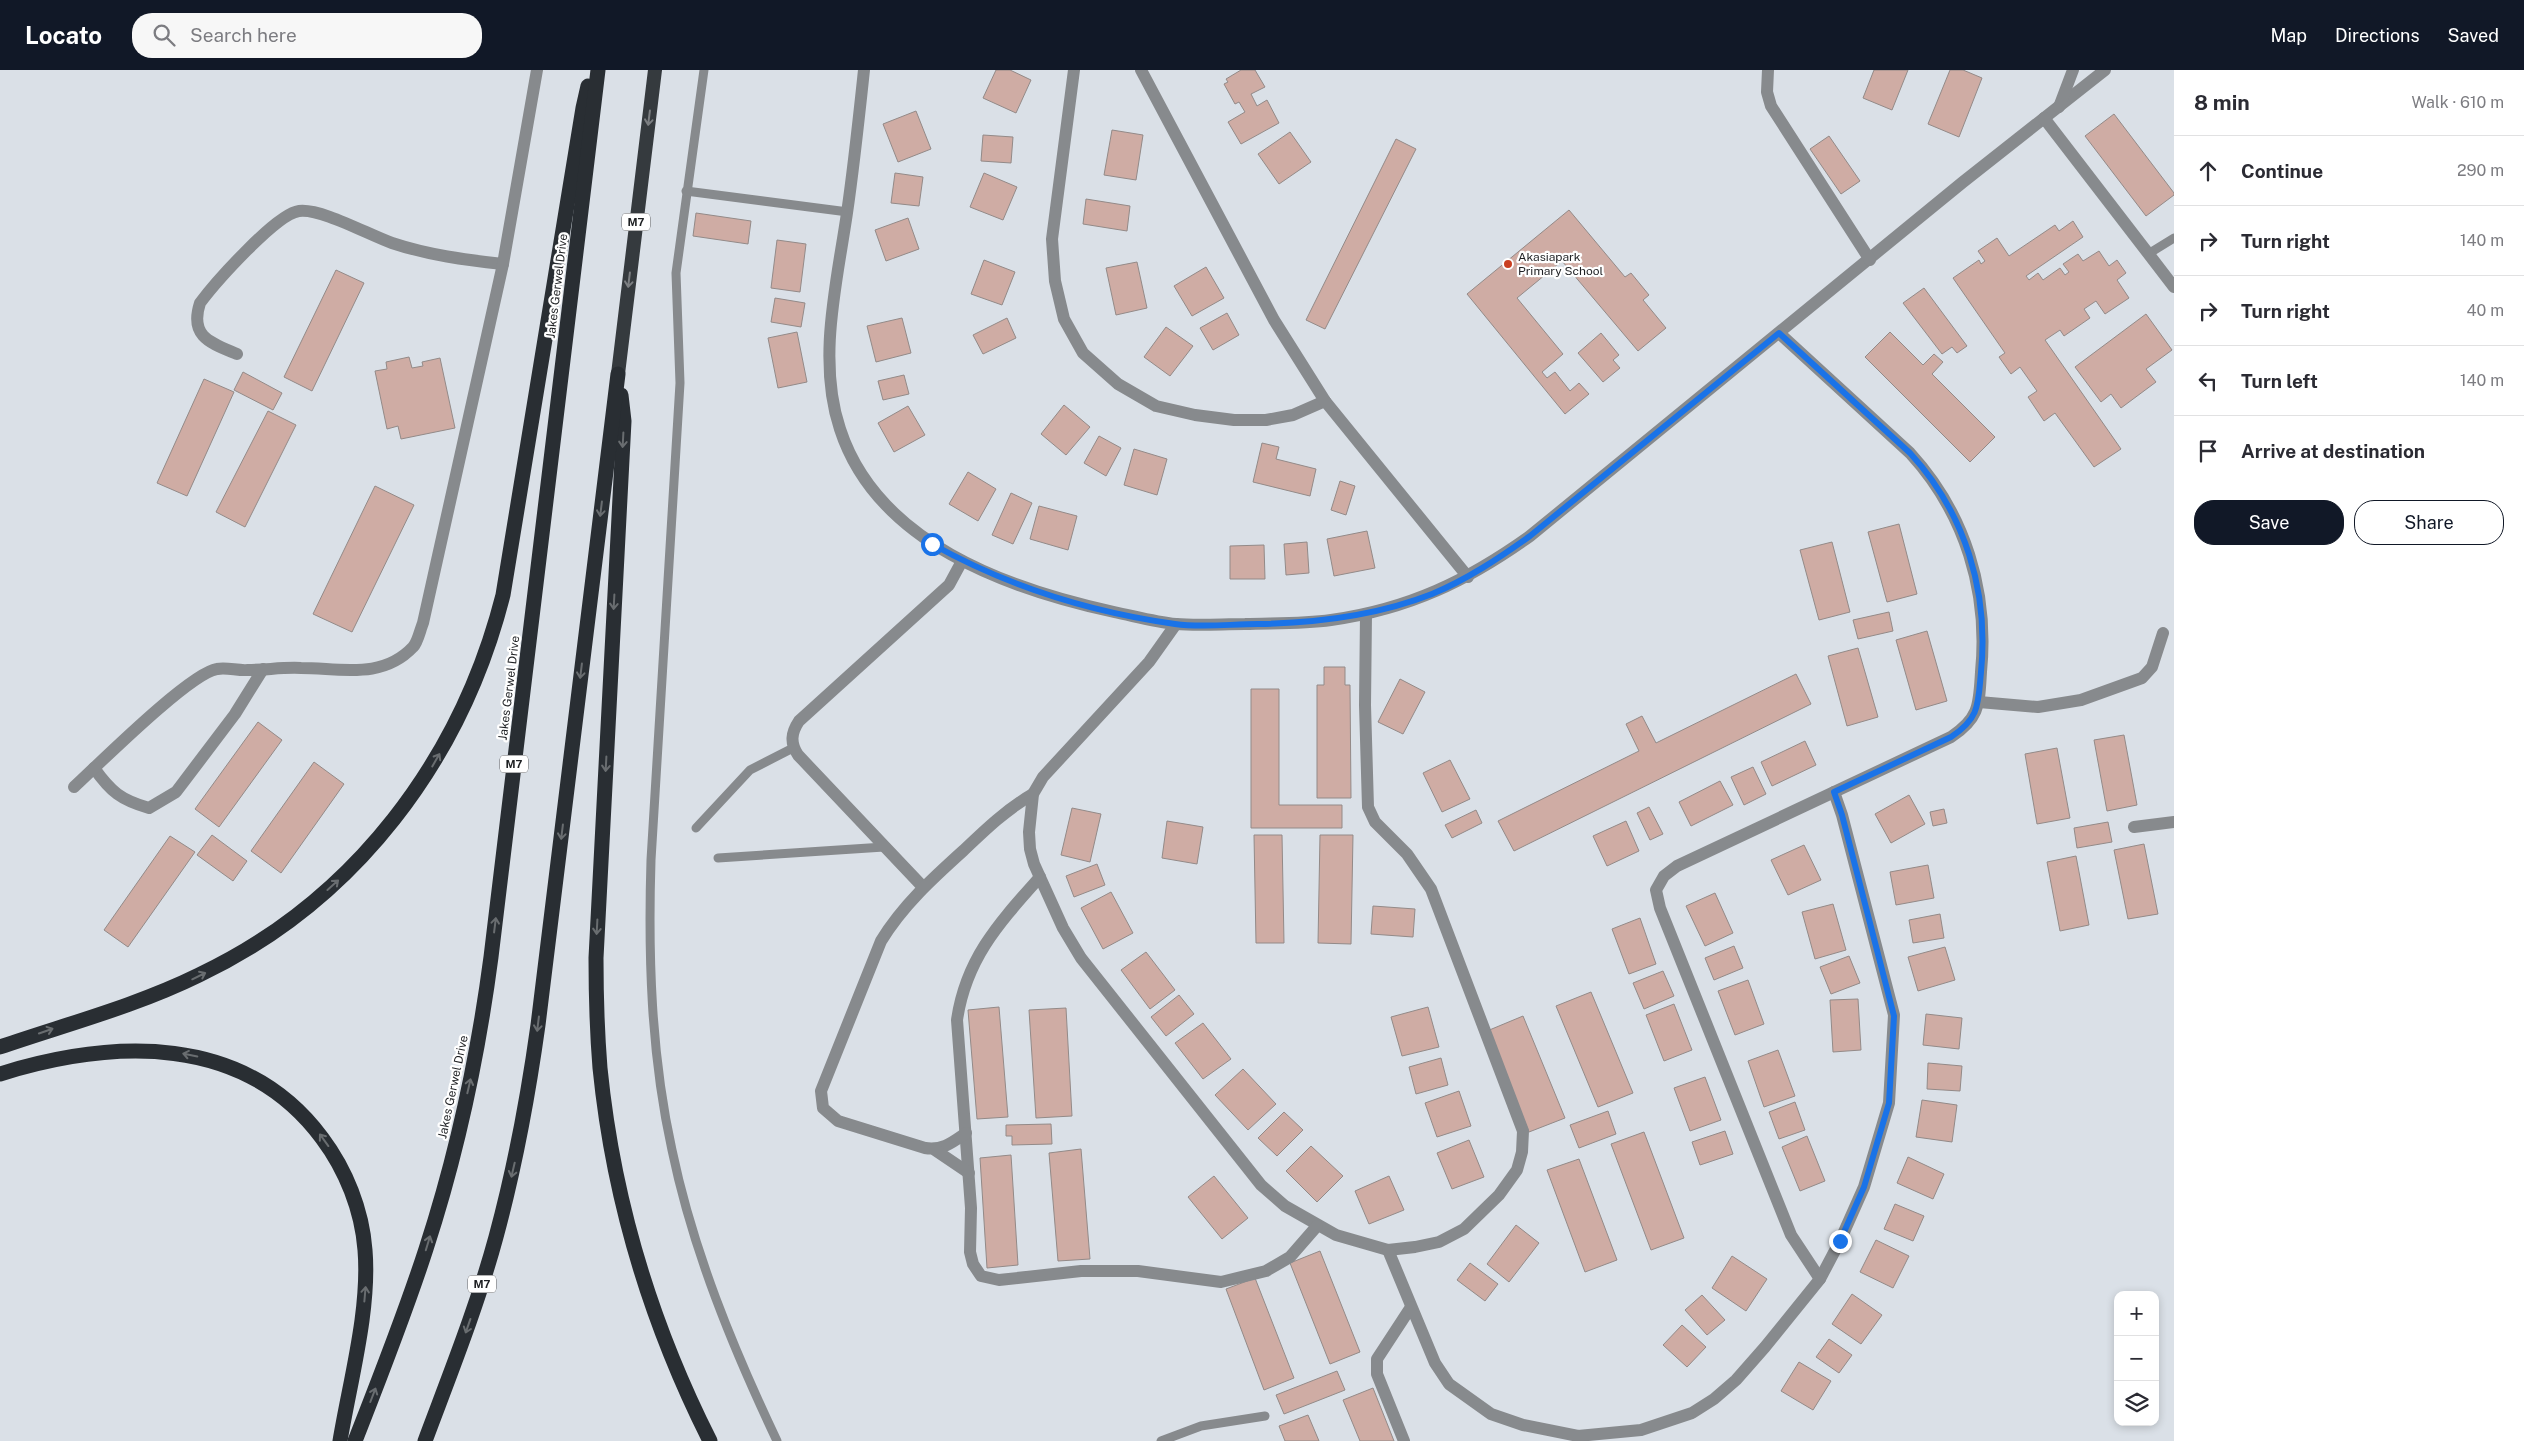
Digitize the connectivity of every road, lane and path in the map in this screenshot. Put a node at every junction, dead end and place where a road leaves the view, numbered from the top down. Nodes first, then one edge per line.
1 (537, 70) edge
2 (593, 70) edge
3 (598, 70) edge
4 (655, 70) edge
5 (704, 70) edge
6 (864, 70) edge
7 (1074, 70) edge
8 (1141, 70) edge
9 (1768, 70) edge
10 (2073, 70) edge
11 (2105, 70) edge
12 (2059, 107) junction
13 (2044, 118) junction
14 (686, 191) junction
15 (848, 212) junction
16 (2174, 238) edge
17 (2148, 254) junction
18 (1870, 260) junction
19 (504, 264) junction
20 (2174, 287) edge
21 (1779, 333) junction
22 (238, 354) dead end
23 (618, 374) junction
24 (1325, 401) junction
25 (962, 561) junction
26 (1468, 577) junction
27 (1366, 614) junction
28 (1176, 624) junction
29 (2163, 633) dead end
30 (264, 669) junction
31 (1979, 702) junction
32 (793, 748) junction
33 (94, 768) junction
34 (74, 786) dead end
35 (1834, 792) junction
36 (1033, 794) junction
37 (2174, 822) edge
38 (2134, 827) dead end
39 (696, 828) dead end
40 (884, 847) junction
41 (718, 858) dead end
42 (1040, 877) junction
43 (922, 888) junction
44 (0, 1047) edge
45 (0, 1074) edge
46 (966, 1133) junction
47 (935, 1150) junction
48 (969, 1173) junction
49 (1317, 1226) junction
50 (1388, 1250) junction
51 (1820, 1279) junction
52 (1410, 1307) junction
53 (1265, 1416) dead end
54 (340, 1441) edge
55 (355, 1441) edge
56 (425, 1441) edge
57 (710, 1441) edge
58 (777, 1441) edge
59 (1162, 1441) edge
60 (1404, 1441) edge

1 - 19 street
44 -> 2 highway
55 -> 3 highway, Jakes Gerwel Drive / M7
4 -> 23 highway, M7
5 - 14 lane
6 - 15 street
7 - 24 street
8 - 24 street
9 - 18 street
10 - 12 street
11 - 12 street
12 - 13 street
13 - 17 street
13 - 18 street
14 - 15 lane
14 - 58 lane
15 - 25 street
16 - 17 lane
17 - 20 street
18 - 21 street
19 - 22 street
19 - 30 street
21 - 26 street
21 - 31 street
23 -> 56 highway, M7
23 -> 57 highway
24 - 26 street
25 - 28 street
25 - 32 street
26 - 27 street
27 - 28 street
27 - 50 street
28 - 36 street
29 - 31 street
30 - 33 street
30 - 33 street
31 - 35 street
32 - 39 lane
32 - 40 street
33 - 34 street
35 - 51 street
35 - 51 street
36 - 42 street
36 - 43 street
37 - 38 street
40 - 41 lane
40 - 43 street
42 - 46 street
42 - 49 street
43 - 47 street
54 -> 45 highway
46 - 47 street
46 - 48 street
47 - 48 street
48 - 49 street
49 - 50 street
50 - 52 street
51 - 52 street
52 - 60 street
53 - 59 lane

